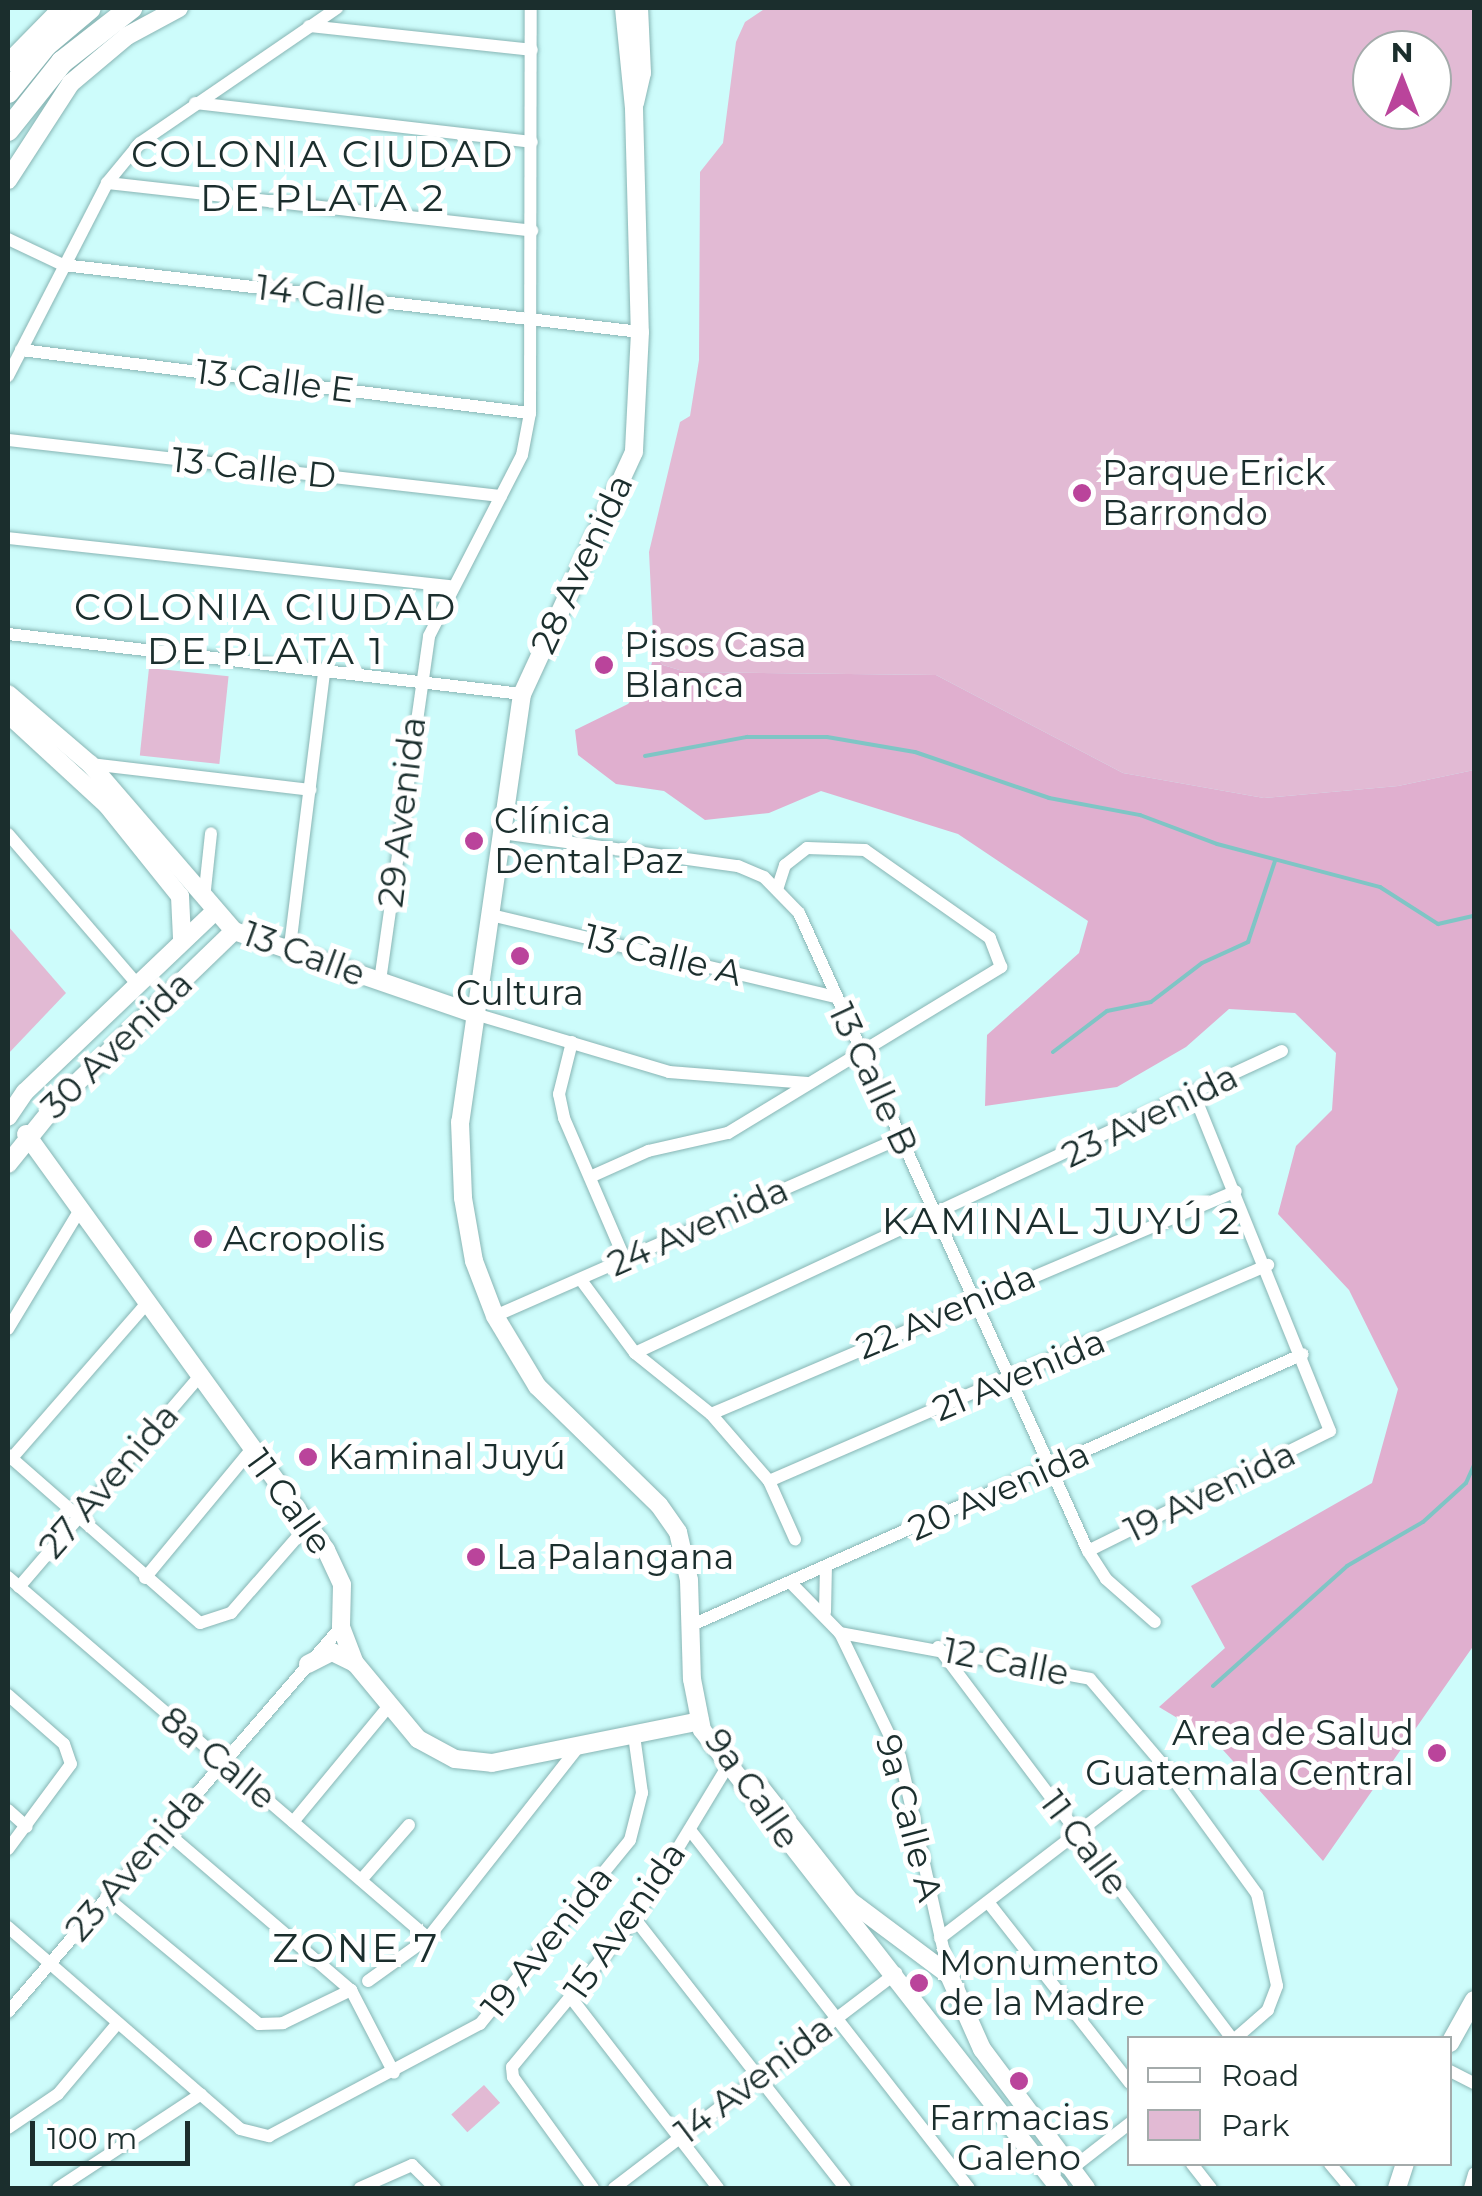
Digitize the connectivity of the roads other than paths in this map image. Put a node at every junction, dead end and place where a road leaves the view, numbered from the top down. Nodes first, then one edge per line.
1 (62, 8) edge
2 (90, 8) edge
3 (131, 8) edge
4 (179, 8) edge
5 (337, 8) edge
6 (532, 8) edge
7 (624, 8) edge
8 (639, 8) edge
9 (309, 26) junction
10 (532, 50) junction
11 (14, 60) edge
12 (8, 92) edge
13 (195, 103) junction
14 (634, 109) junction
15 (8, 130) edge
16 (532, 142) junction
17 (8, 180) edge
18 (107, 183) junction
19 (532, 231) junction
20 (8, 239) edge
21 (63, 265) junction
22 (532, 320) junction
23 (640, 332) junction
24 (21, 350) junction
25 (8, 376) edge
26 (530, 413) junction
27 (8, 440) edge
28 (501, 496) junction
29 (8, 538) edge
30 (449, 586) junction
31 (8, 634) edge
32 (324, 672) junction
33 (418, 685) junction
34 (8, 694) edge
35 (522, 694) junction
36 (8, 714) edge
37 (90, 764) junction
38 (310, 790) junction
39 (502, 833) junction
40 (8, 834) edge
41 (211, 834) dead end
42 (185, 879) junction
43 (777, 888) junction
44 (208, 908) junction
45 (490, 915) junction
46 (234, 932) junction
47 (186, 935) junction
48 (289, 954) junction
49 (380, 981) junction
50 (138, 985) junction
51 (835, 997) junction
52 (474, 1014) junction
53 (572, 1042) junction
54 (1282, 1052) dead end
55 (862, 1053) junction
56 (38, 1080) junction
57 (810, 1083) junction
58 (1195, 1097) junction
59 (61, 1098) junction
60 (8, 1116) edge
61 (26, 1134) junction
62 (900, 1138) junction
63 (8, 1164) edge
64 (590, 1178) junction
65 (1236, 1190) junction
66 (81, 1208) junction
67 (936, 1217) junction
68 (624, 1257) junction
69 (1268, 1265) junction
70 (581, 1280) junction
71 (974, 1299) junction
72 (148, 1302) junction
73 (494, 1316) junction
74 (8, 1329) edge
75 (634, 1353) junction
76 (1304, 1354) junction
77 (200, 1376) junction
78 (1010, 1380) junction
79 (712, 1414) junction
80 (252, 1450) junction
81 (10, 1457) edge
82 (1050, 1468) junction
83 (770, 1481) junction
84 (75, 1518) junction
85 (307, 1526) junction
86 (795, 1539) dead end
87 (1088, 1551) junction
88 (826, 1566) junction
89 (146, 1578) junction
90 (13, 1582) edge
91 (790, 1582) junction
92 (826, 1615) junction
93 (1155, 1622) dead end
94 (692, 1625) junction
95 (341, 1626) junction
96 (840, 1633) junction
97 (938, 1647) junction
98 (355, 1663) junction
99 (308, 1664) junction
100 (693, 1687) junction
101 (8, 1696) edge
102 (388, 1707) junction
103 (700, 1722) junction
104 (638, 1734) junction
105 (579, 1746) junction
106 (222, 1763) junction
107 (729, 1764) junction
108 (1164, 1766) junction
109 (8, 1810) edge
110 (293, 1822) junction
111 (409, 1825) dead end
112 (27, 1826) junction
113 (164, 1830) junction
114 (690, 1830) junction
115 (1077, 1834) junction
116 (8, 1849) edge
117 (361, 1880) junction
118 (106, 1897) junction
119 (988, 1902) junction
120 (634, 1918) junction
121 (8, 1926) edge
122 (428, 1938) junction
123 (940, 1938) junction
124 (50, 1964) junction
125 (896, 1972) junction
126 (950, 1975) junction
127 (368, 1982) dead end
128 (350, 1990) junction
129 (956, 1998) junction
130 (572, 1999) junction
131 (1474, 2000) edge
132 (8, 2012) edge
133 (926, 2014) junction
134 (837, 2016) junction
135 (117, 2024) junction
136 (1232, 2036) edge
137 (1236, 2036) edge
138 (1452, 2039) edge
139 (1452, 2072) edge
140 (394, 2074) junction
141 (759, 2078) junction
142 (1127, 2079) edge
143 (1474, 2084) edge
144 (200, 2094) junction
145 (1127, 2125) edge
146 (8, 2128) edge
147 (678, 2137) junction
148 (1194, 2166) edge
149 (1332, 2166) edge
150 (1071, 2169) junction
151 (1474, 2174) edge
152 (1051, 2186) edge
153 (58, 2188) edge
154 (360, 2188) edge
155 (436, 2188) edge
156 (593, 2188) edge
157 (614, 2188) edge
158 (718, 2188) edge
159 (845, 2188) edge
160 (969, 2188) edge
161 (1086, 2188) edge
162 (1211, 2188) edge
163 (1350, 2188) edge
164 (1470, 2188) edge

1 - 11 main road
2 - 11 highway
3 - 15 highway
4 - 17 main road
5 - 9 street
6 - 10 street, 29 Avenida
7 - 14 main road, 28 Avenida
8 - 14 main road, 28 Avenida
9 - 10 street
9 - 13 street
10 - 16 street, 29 Avenida
11 - 12 highway
13 - 16 street
13 - 18 street
14 - 23 main road, 28 Avenida
16 - 19 street, 29 Avenida
18 - 19 street
18 - 21 street
19 - 22 street, 29 Avenida
20 - 21 street, 14 Calle
21 - 22 street, 14 Calle
21 - 24 street
22 - 23 street, 14 Calle
22 - 26 street, 29 Avenida
23 - 35 main road, 28 Avenida
24 - 25 street
24 - 26 street, 13 Calle E
26 - 28 street, 29 Avenida
27 - 28 street, 13 Calle D
28 - 30 street, 29 Avenida
29 - 30 street
30 - 33 street, 29 Avenida
31 - 32 street
32 - 33 street
32 - 38 street
33 - 35 street
33 - 49 street, 29 Avenida
34 - 37 main road, 13 Calle
35 - 39 main road, 28 Avenida
36 - 47 main road
37 - 38 street
37 - 42 main road, 13 Calle
38 - 48 street
39 - 43 street, 13 Calle B
39 - 45 main road, 28 Avenida
40 - 50 street
41 - 44 street
42 - 44 main road, 13 Calle
42 - 47 main road
43 - 51 street, 13 Calle B
43 - 55 street
44 - 46 main road, 13 Calle
44 - 47 main road, 30 Avenida
45 - 51 street, 13 Calle A
45 - 52 main road, 28 Avenida
46 - 48 main road, 13 Calle
46 - 59 main road, 30 Avenida
47 - 50 main road, 30 Avenida
48 - 49 main road, 13 Calle
49 - 52 main road, 13 Calle
50 - 56 main road, 30 Avenida
51 - 55 street, 13 Calle B
52 - 53 street, 13 Calle
52 - 73 main road, 28 Avenida
53 - 57 street, 13 Calle
53 - 64 street
54 - 58 street, 23 Avenida
55 - 57 street
55 - 62 street, 13 Calle B
56 - 59 main road
56 - 60 main road, 30 Avenida
57 - 64 street
58 - 65 street
58 - 67 street, 23 Avenida
59 - 61 main road, 30 Avenida
61 - 63 main road, 30 Avenida
61 - 66 main road, 11 Calle
62 - 67 street, 13 Calle B
62 - 68 street, 24 Avenida
64 - 68 street
65 - 69 street
65 - 71 street, 22 Avenida
66 - 72 main road, 11 Calle
66 - 74 street
67 - 71 street, 13 Calle B
67 - 75 street, 23 Avenida
68 - 70 street, 24 Avenida
69 - 76 street
69 - 78 street, 21 Avenida
70 - 73 street, 24 Avenida
70 - 75 street
71 - 78 street, 13 Calle B
71 - 79 street, 22 Avenida
72 - 77 main road, 11 Calle
72 - 81 street
73 - 94 main road, 28 Avenida
75 - 79 street
76 - 82 street, 20 Avenida
76 - 87 street, 19 Avenida
77 - 80 main road, 11 Calle
77 - 84 street, 27 Avenida
78 - 82 street, 13 Calle B
78 - 83 street, 21 Avenida
79 - 83 street
80 - 85 main road, 11 Calle
80 - 89 street
81 - 84 street
82 - 87 street, 13 Calle B
82 - 88 street, 20 Avenida
83 - 86 street
84 - 89 street
84 - 90 street, 27 Avenida
85 - 89 street
85 - 95 main road, 11 Calle
87 - 93 street, 13 Calle B
88 - 91 street, 20 Avenida
88 - 92 street
90 - 106 street, 8a Calle
91 - 92 street, 9a Calle A
91 - 94 street, 20 Avenida
92 - 96 street, 9a Calle A
94 - 100 main road, 28 Avenida
95 - 98 main road, 11 Calle
95 - 99 street, 23 Avenida
96 - 97 street, 12 Calle
96 - 123 street, 9a Calle A
97 - 108 street, 12 Calle
97 - 115 street, 11 Calle
98 - 99 main road
98 - 102 main road, 11 Calle
99 - 106 street, 23 Avenida
100 - 103 main road, 28 Avenida
100 - 104 main road, 11 Calle
101 - 112 street
102 - 105 main road, 11 Calle
102 - 110 street
103 - 104 main road, 11 Calle
103 - 107 main road, 9a Calle
103 - 126 main road, 9a Calle
104 - 105 main road, 11 Calle
104 - 140 street, 19 Avenida
105 - 122 street
106 - 110 street, 8a Calle
106 - 113 street, 23 Avenida
107 - 114 street, 15 Avenida
107 - 125 main road, 9a Calle
108 - 115 street
108 - 137 street, 12 Calle
109 - 112 street
110 - 117 street, 8a Calle
111 - 117 street
112 - 116 street
113 - 118 street, 23 Avenida
113 - 128 street
114 - 120 street, 15 Avenida
114 - 134 street
115 - 119 street
115 - 136 street, 11 Calle
117 - 122 street, 8a Calle
118 - 124 street, 23 Avenida
118 - 128 street
119 - 123 street
119 - 142 street
120 - 130 street, 15 Avenida
120 - 141 street
121 - 124 street
122 - 127 street
123 - 126 street, 9a Calle A
124 - 132 street, 23 Avenida
124 - 135 street
125 - 133 main road, 9a Calle
125 - 134 street, 14 Avenida
126 - 129 main road
128 - 140 street
129 - 133 main road
129 - 150 main road
130 - 147 street
130 - 156 street, 15 Avenida
131 - 138 main road
133 - 152 main road, 9a Calle
134 - 141 street, 14 Avenida
134 - 160 street
135 - 144 street
135 - 146 street
139 - 143 street
140 - 144 street, 19 Avenida
141 - 147 street, 14 Avenida
141 - 159 street
144 - 153 street
145 - 150 street
147 - 157 street, 14 Avenida
147 - 158 street
148 - 162 street
149 - 163 street
150 - 161 main road
151 - 164 street
154 - 155 street

